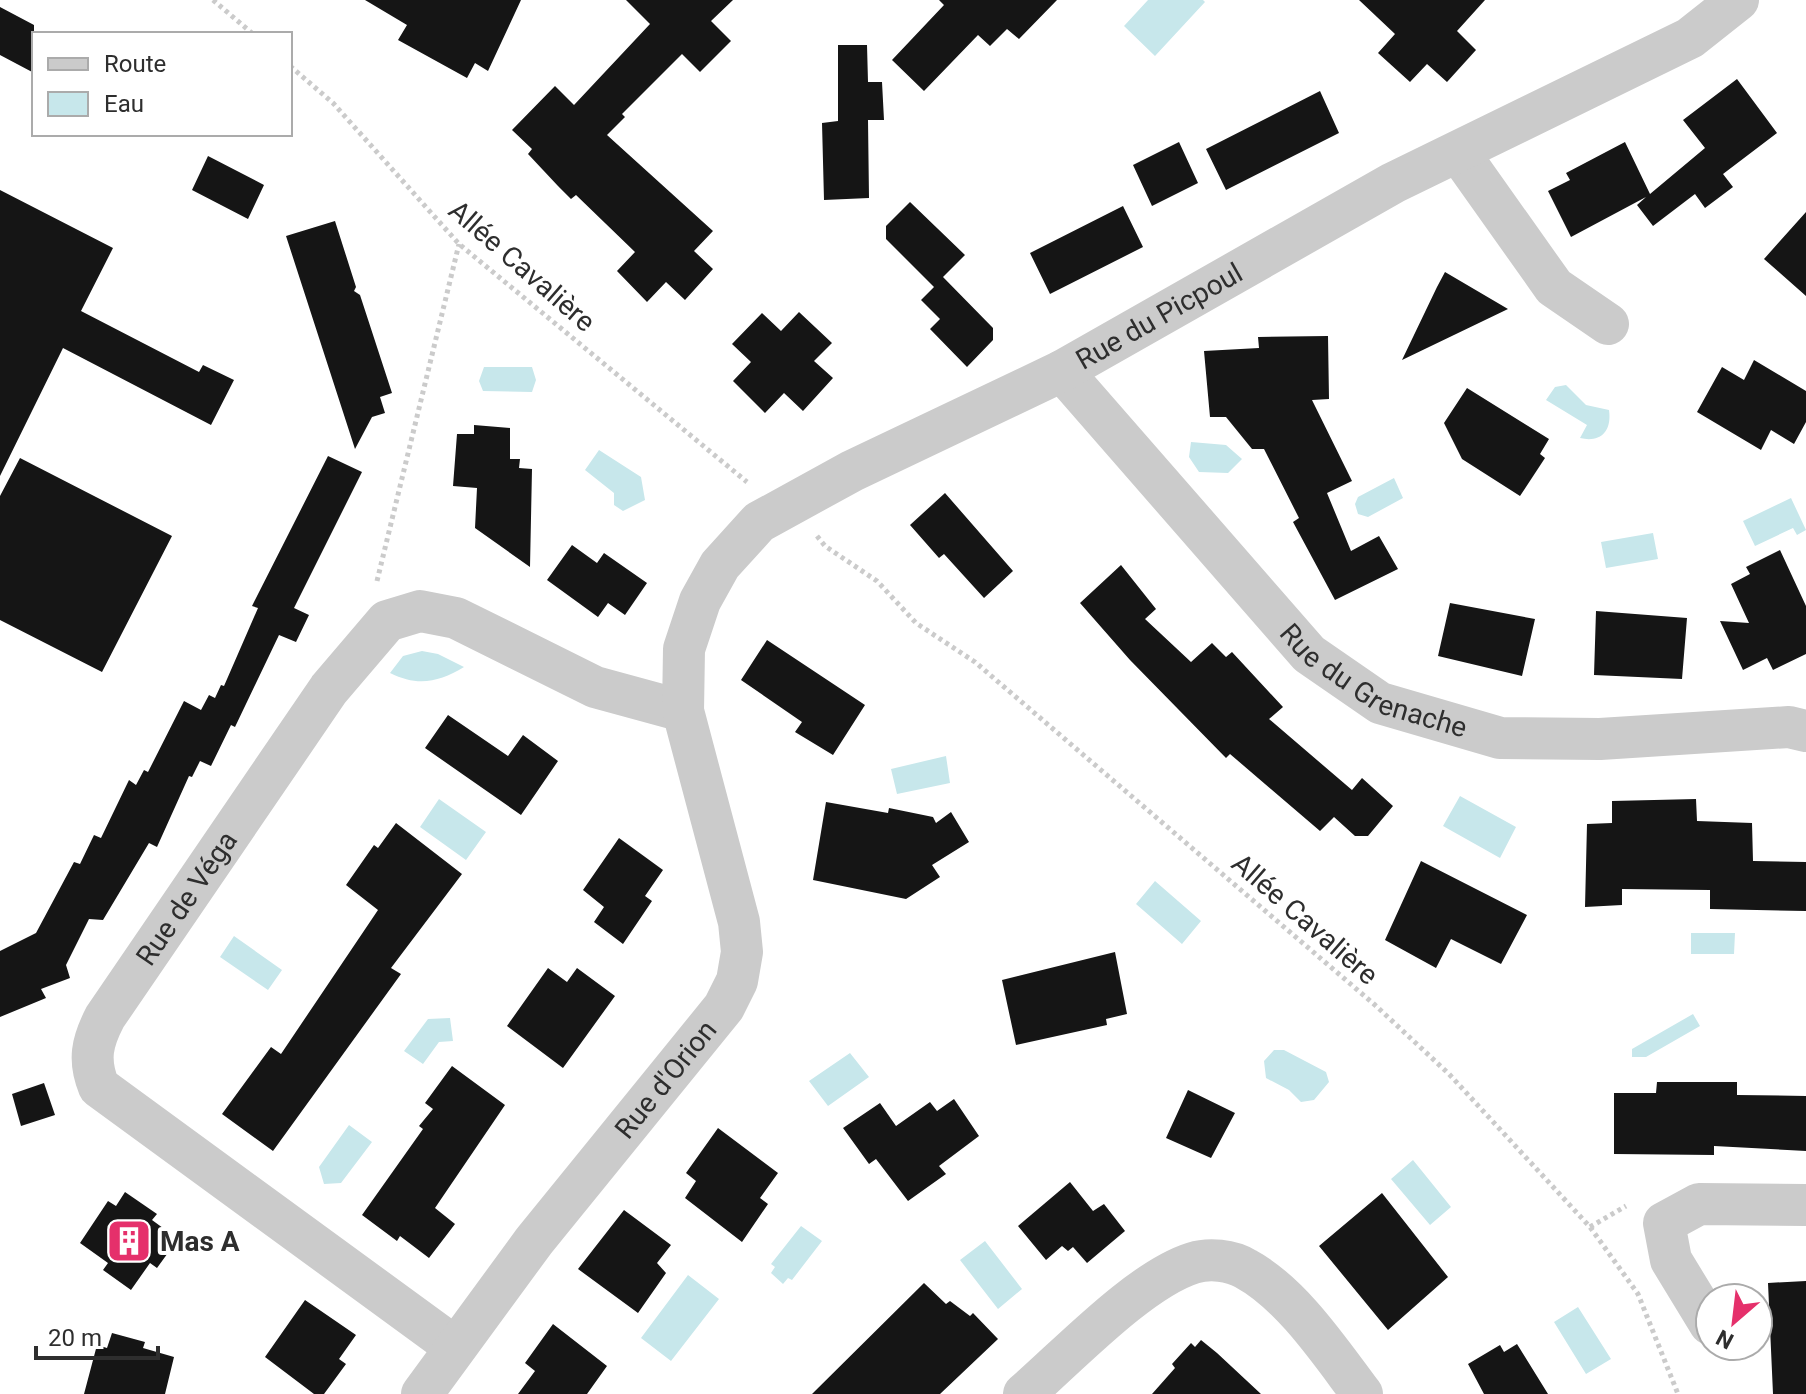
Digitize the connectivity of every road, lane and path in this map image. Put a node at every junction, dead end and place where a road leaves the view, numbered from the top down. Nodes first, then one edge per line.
1 (213, 0) edge
2 (1738, 0) edge
3 (251, 32) edge
4 (292, 68) edge
5 (1459, 153) junction
6 (459, 244) junction
7 (1608, 324) dead end
8 (1062, 371) junction
9 (744, 480) dead end
10 (825, 546) dead end
11 (387, 621) junction
12 (683, 711) junction
13 (1806, 731) edge
14 (1806, 1205) edge
15 (1694, 1298) edge
16 (455, 1347) junction
17 (422, 1394) edge
18 (1024, 1394) edge
19 (1362, 1394) edge
20 (1678, 1394) edge

1 - 3 path
2 - 5 street, Rue du Picpoul
4 - 6 path, Allée Cavalière
5 - 7 street
5 - 8 street, Rue du Picpoul
6 - 9 path, Allée Cavalière
6 - 11 path
8 - 12 street, Rue du Picpoul
8 - 13 street, Rue du Grenache
10 - 20 path, Allée Cavalière
11 - 12 street
11 - 16 street, Rue de Véga
12 - 16 street, Rue d'Orion
14 - 15 street
16 - 17 street, Rue d'Orion
18 - 19 street

